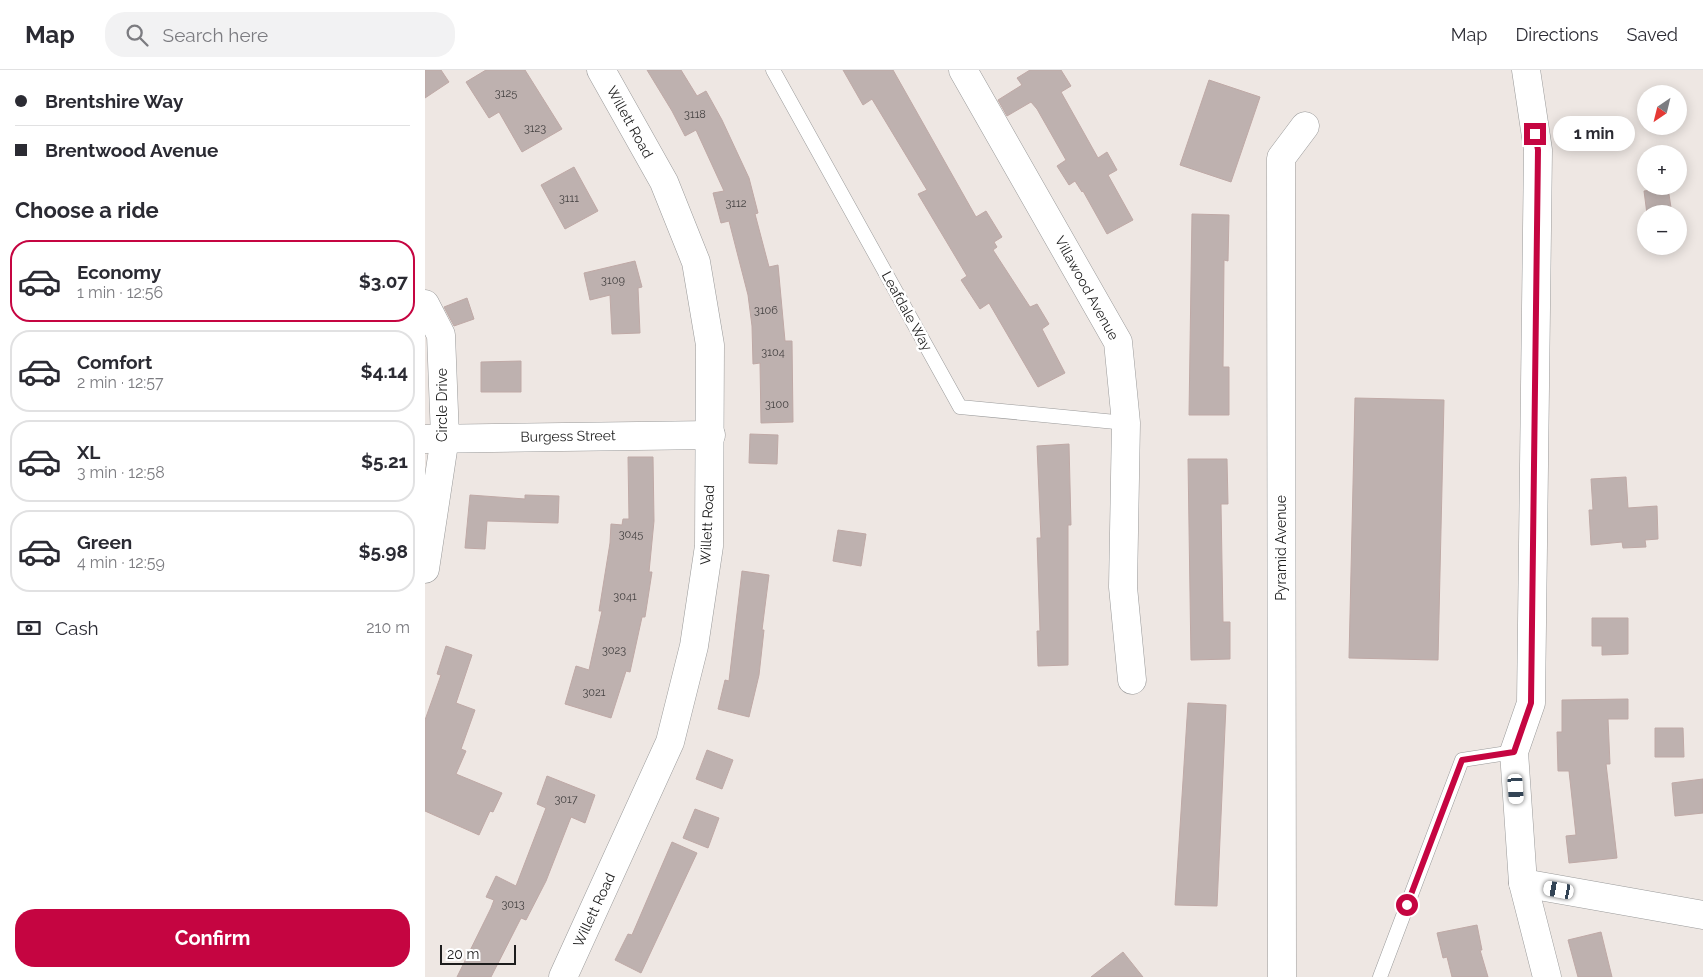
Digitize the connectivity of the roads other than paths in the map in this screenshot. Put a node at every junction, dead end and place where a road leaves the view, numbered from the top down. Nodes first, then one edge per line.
1 (601, 70) edge
2 (773, 70) edge
3 (963, 70) edge
4 (1526, 70) edge
5 (1305, 126) dead end
6 (425, 304) edge
7 (1126, 423) junction
8 (711, 435) junction
9 (435, 438) edge
10 (425, 569) edge
11 (1132, 680) dead end
12 (1514, 752) junction
13 (1523, 883) junction
14 (1703, 916) edge
15 (563, 977) edge
16 (1281, 977) edge
17 (1380, 977) edge
18 (1547, 977) edge

1 - 8 street, Willett Road
2 - 7 lane, Leafdale Way
3 - 7 street, Villawood Avenue
4 - 12 street
5 - 16 street, Pyramid Avenue
6 - 9 street, Circle Drive
7 - 11 street, Villawood Avenue
8 - 9 street, Burgess Street
8 - 15 street, Willett Road
9 - 10 street, Circle Drive
12 - 13 street
12 - 17 lane
13 - 14 street
13 - 18 street

